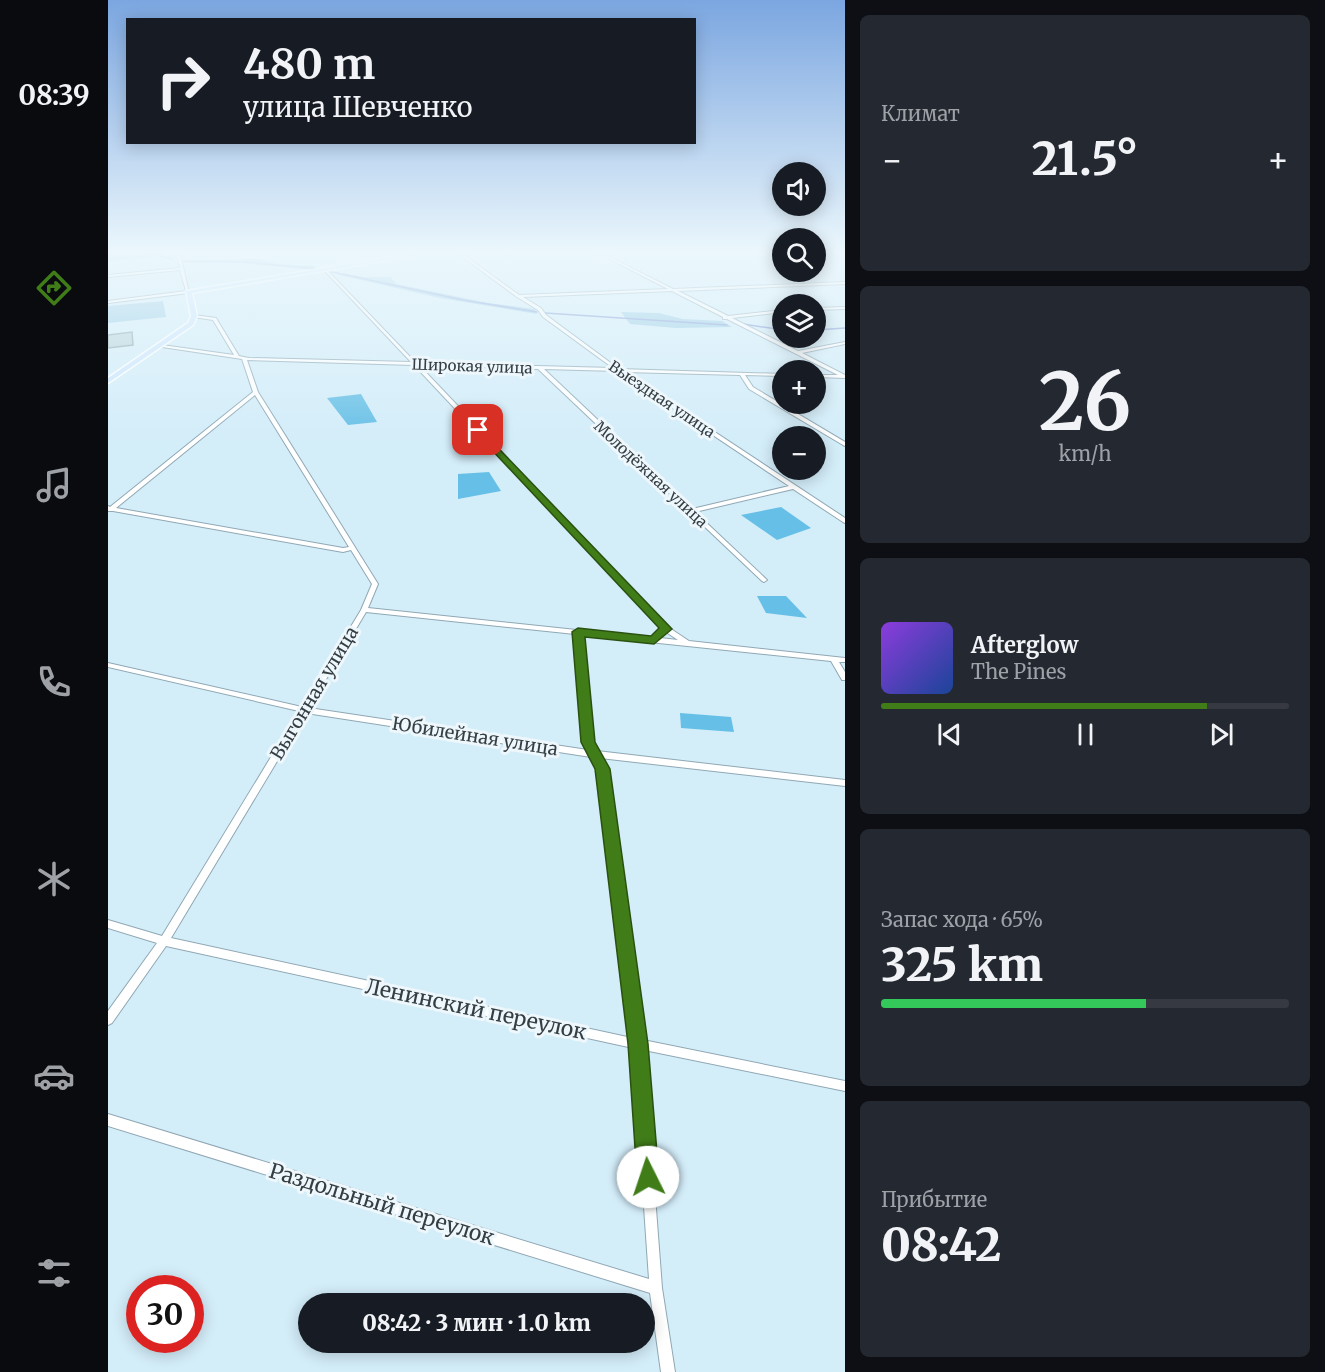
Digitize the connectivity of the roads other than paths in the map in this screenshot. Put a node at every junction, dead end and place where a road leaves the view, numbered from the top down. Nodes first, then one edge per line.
1 (369, 314) edge
2 (543, 314) edge
3 (717, 314) edge
4 (758, 314) edge
5 (194, 316) joint
6 (725, 318) junction
7 (845, 343) edge
8 (162, 346) junction
9 (796, 353) junction
10 (237, 357) junction
11 (244, 358) junction
12 (417, 364) junction
13 (539, 367) junction
14 (618, 370) junction
15 (742, 374) junction
16 (772, 375) edge
17 (826, 376) edge
18 (845, 377) edge
19 (108, 381) edge
20 (256, 392) junction
21 (845, 444) edge
22 (793, 487) junction
23 (109, 509) edge
24 (690, 511) junction
25 (845, 521) edge
26 (353, 548) junction
27 (764, 580) dead end
28 (364, 610) junction
29 (666, 629) junction
30 (578, 632) junction
31 (654, 640) junction
32 (687, 643) junction
33 (834, 659) junction
34 (845, 660) edge
35 (108, 665) edge
36 (845, 678) edge
37 (304, 710) junction
38 (594, 754) junction
39 (845, 783) edge
40 (108, 924) edge
41 (164, 941) junction
42 (108, 1020) edge
43 (638, 1044) junction
44 (845, 1086) edge
45 (108, 1120) edge
46 (656, 1288) junction
47 (668, 1372) edge

1 - 12 street
2 - 14 street, Выездная улица
3 - 6 street
4 - 6 street
5 - 8 main road
5 - 10 street
6 - 9 street
7 - 9 street
8 - 10 street, Широкая улица
8 - 19 main road
9 - 18 street
10 - 11 street, Широкая улица
11 - 12 street, Широкая улица
11 - 20 street, Выгонная улица
12 - 13 street, Широкая улица
12 - 29 street
13 - 14 street, Широкая улица
13 - 24 street, Молодёжная улица
14 - 15 street, Широкая улица
14 - 22 street, Выездная улица
15 - 16 street, Широкая улица
15 - 21 street
17 - 18 street
20 - 23 street
20 - 26 street, Выгонная улица
22 - 24 street
22 - 25 street, Выездная улица
23 - 26 street
24 - 27 street, Молодёжная улица
26 - 28 street, Выгонная улица
28 - 30 street
28 - 37 street, Выгонная улица
29 - 31 street
29 - 32 street
30 - 31 street
30 - 38 street
31 - 32 street
32 - 33 street
33 - 34 street
33 - 36 street
35 - 37 street, Юбилейная улица
37 - 38 street, Юбилейная улица
37 - 41 street, Выгонная улица
38 - 39 street, Юбилейная улица
38 - 43 street
40 - 41 street, Ленинский переулок
41 - 42 street, Выгонная улица
41 - 43 street, Ленинский переулок
43 - 44 street, Ленинский переулок
43 - 46 street
45 - 46 street, Раздольный переулок
46 - 47 street

